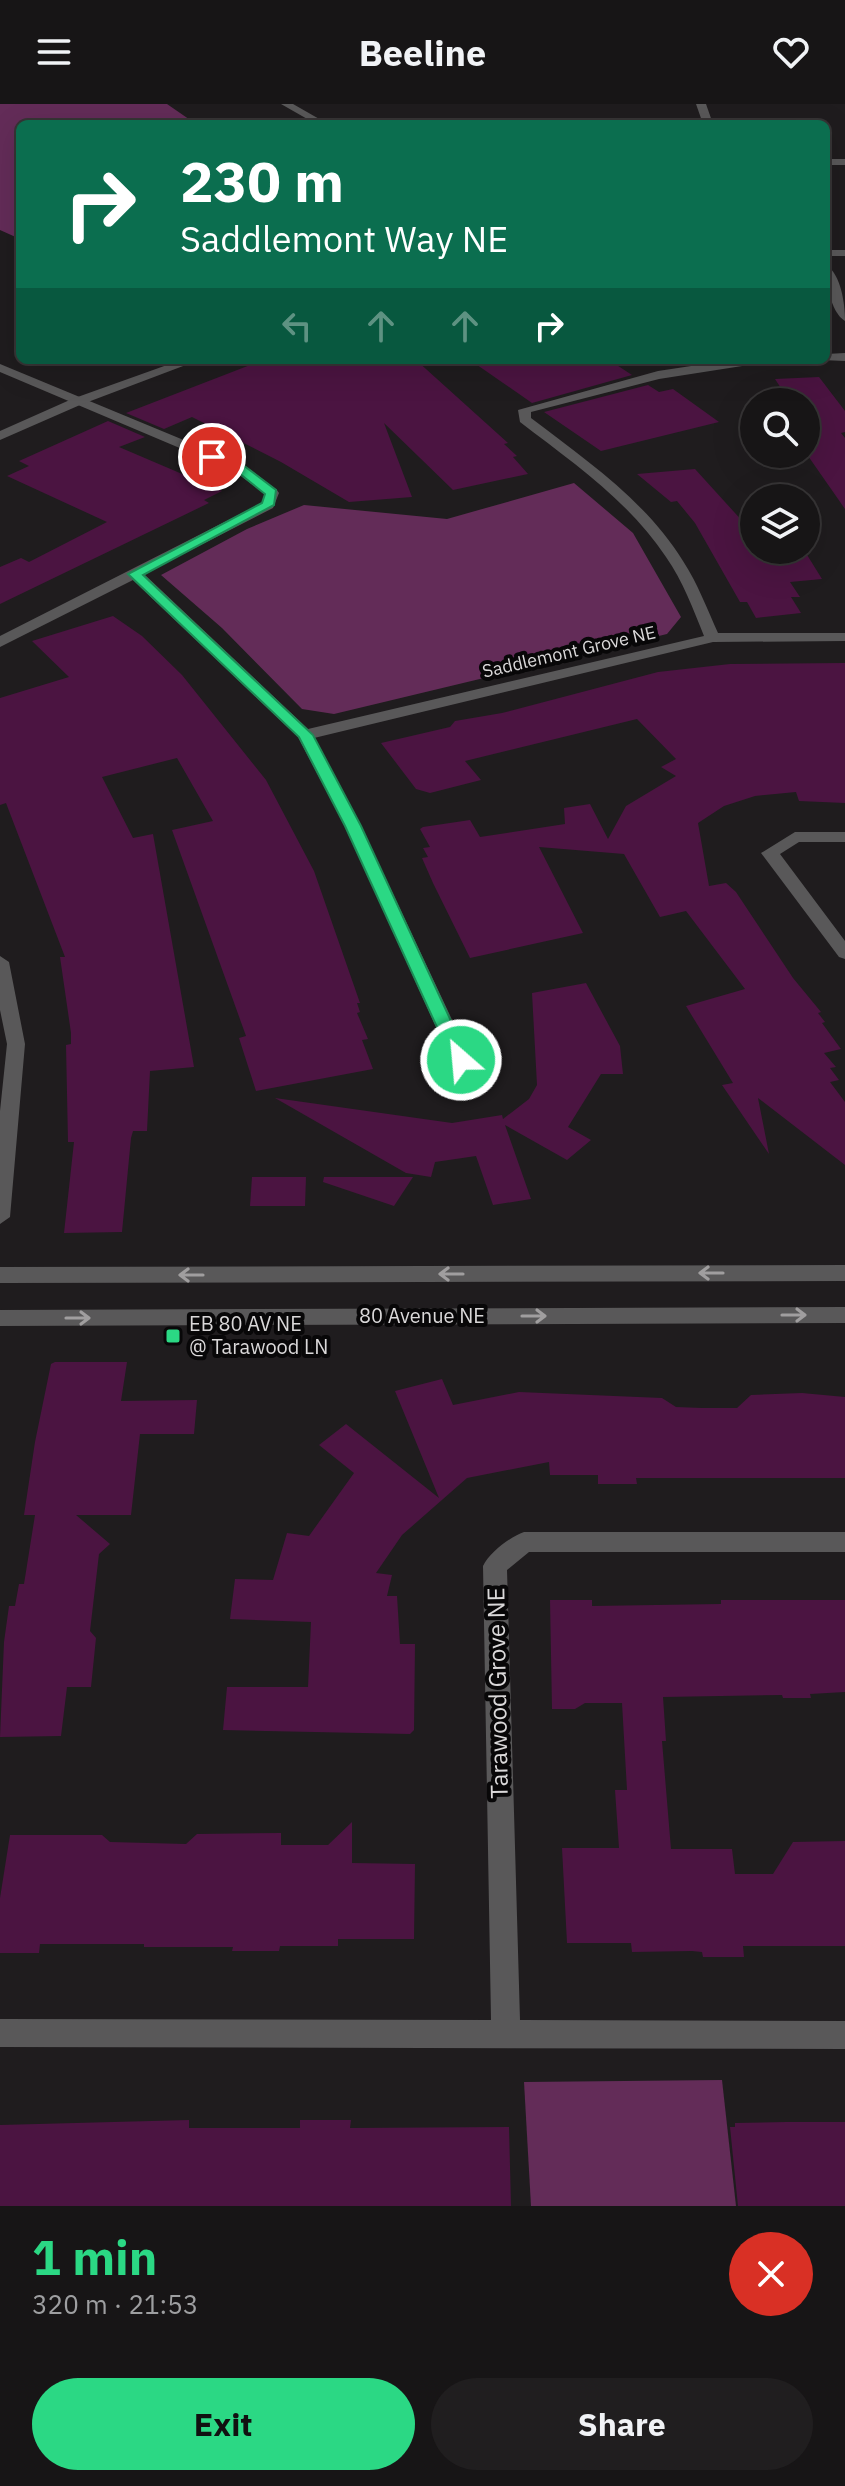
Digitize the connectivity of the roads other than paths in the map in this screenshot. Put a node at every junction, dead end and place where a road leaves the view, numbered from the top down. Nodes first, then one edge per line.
1 (286, 104) edge
2 (316, 120) edge
3 (830, 278) edge
4 (845, 317) edge
5 (182, 364) edge
6 (729, 364) edge
7 (0, 368) edge
8 (76, 402) junction
9 (0, 436) edge
10 (135, 574) junction
11 (845, 637) edge
12 (713, 638) junction
13 (0, 642) edge
14 (305, 735) junction
15 (845, 837) edge
16 (845, 953) edge
17 (0, 962) edge
18 (461, 1060) dead end
19 (0, 1217) edge
20 (845, 1273) edge
21 (0, 1275) edge
22 (845, 1315) edge
23 (0, 1318) edge
24 (845, 1542) edge
25 (0, 2033) edge
26 (845, 2035) edge
27 (506, 2036) junction

1 - 2 street
3 - 4 street
5 - 8 street
6 - 12 street
7 - 8 street
8 - 9 street
8 - 10 street
10 - 13 street
10 - 14 street
11 - 12 street, Saddlemont Grove NE
12 - 14 street, Saddlemont Grove NE
14 - 18 street
15 - 16 street
17 - 19 street
20 -> 21 street, 80 Avenue NE
23 -> 22 street, 80 Avenue NE
24 - 27 street, Tarawood Grove NE
25 - 27 street
26 - 27 street

